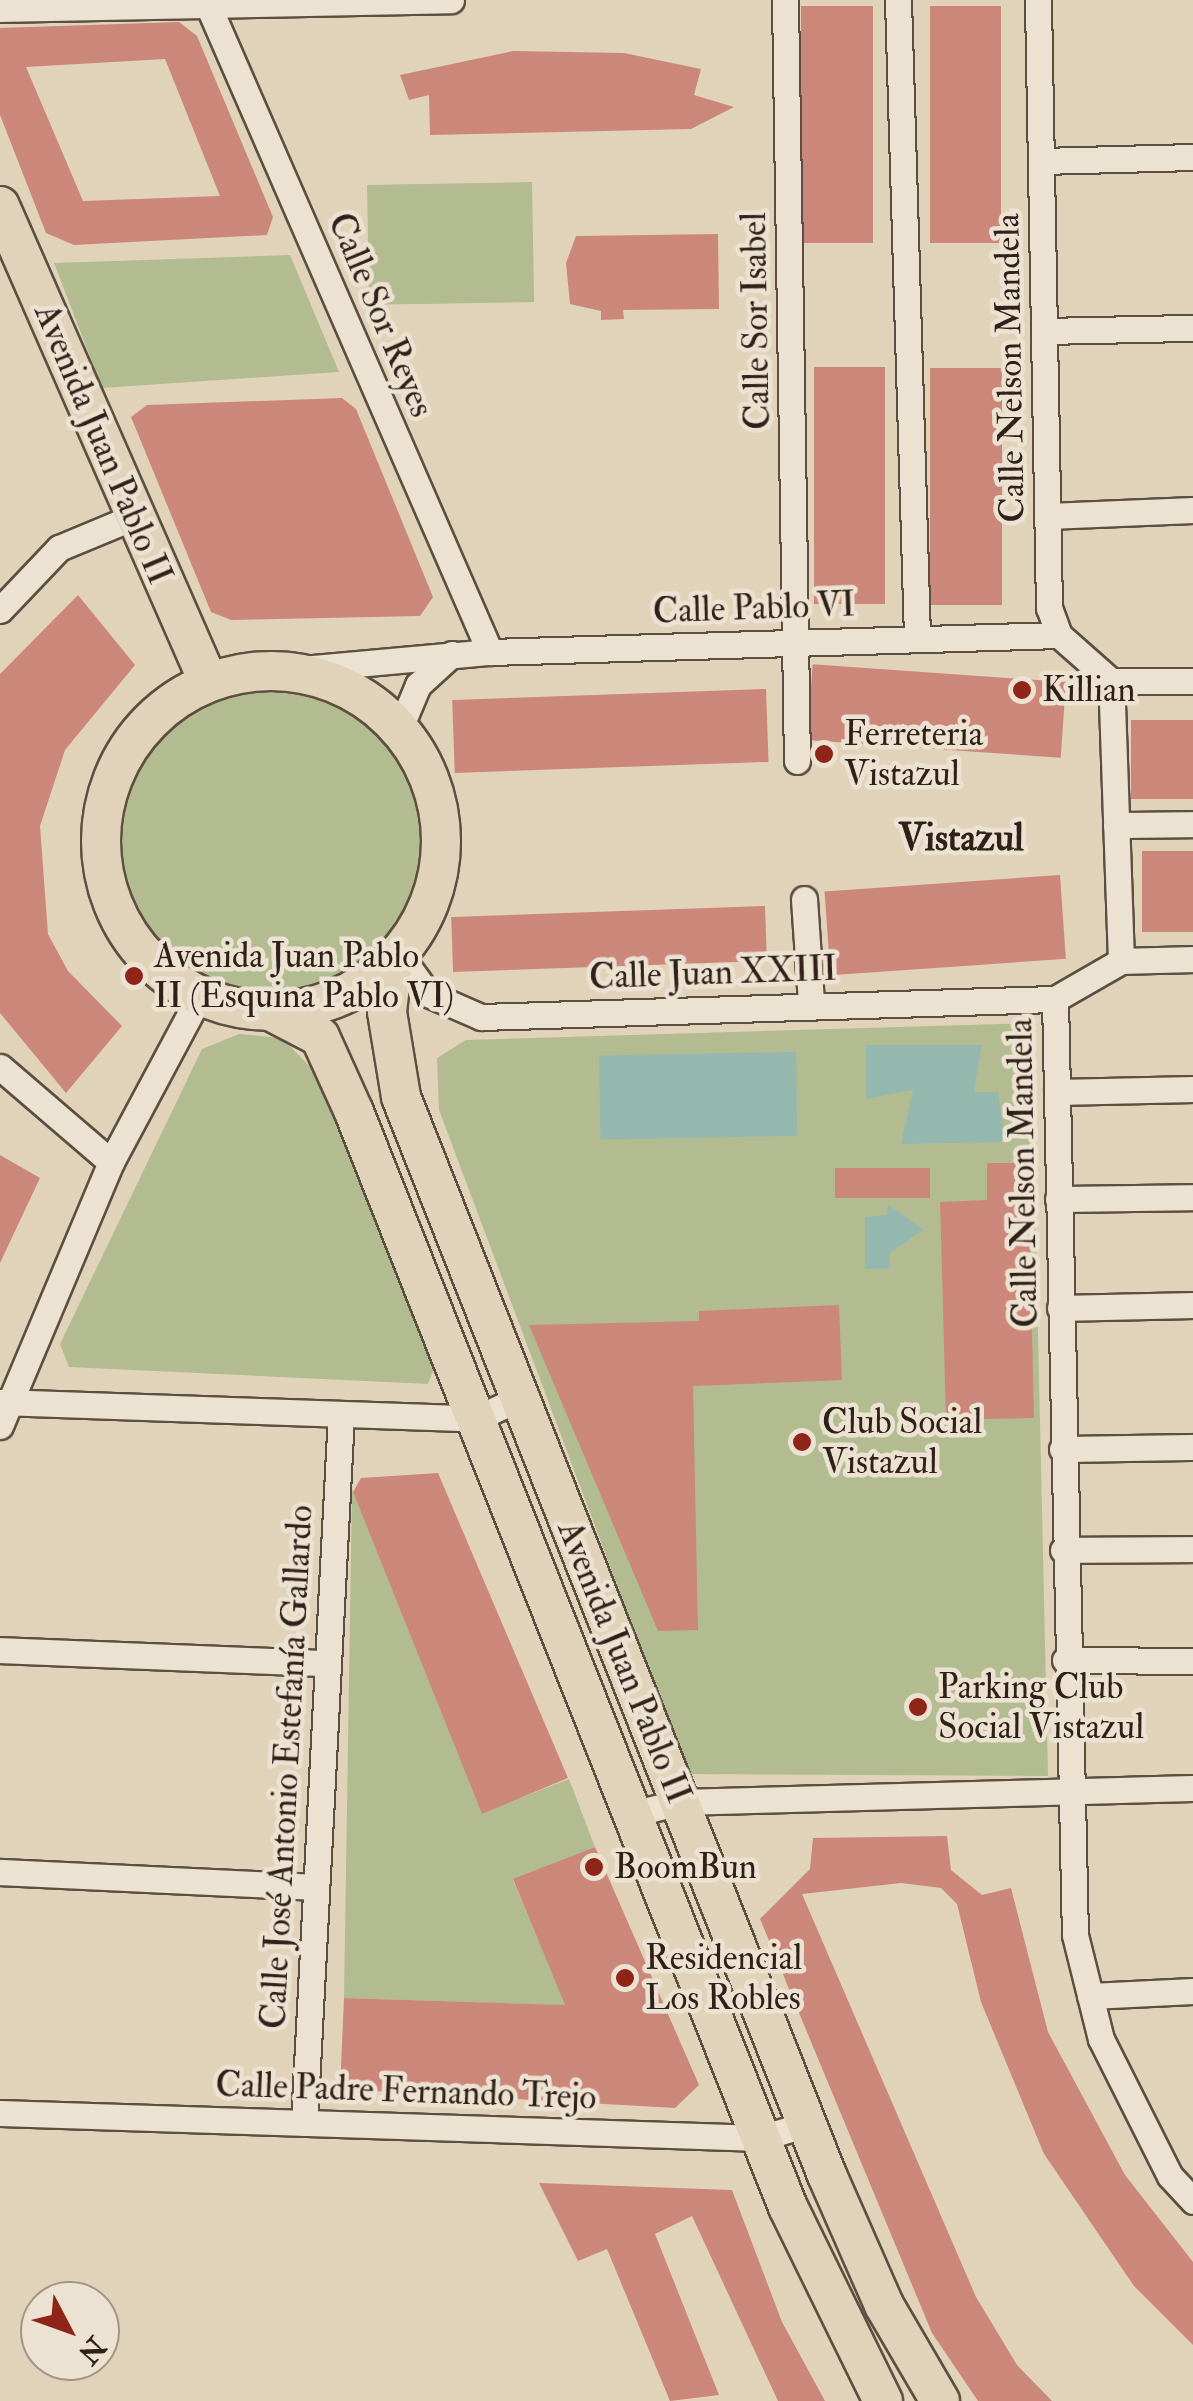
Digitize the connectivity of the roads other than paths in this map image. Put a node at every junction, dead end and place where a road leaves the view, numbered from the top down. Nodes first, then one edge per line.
1 (451, 0) edge
2 (785, 0) edge
3 (898, 0) edge
4 (1038, 0) edge
5 (191, 3) edge
6 (0, 9) edge
7 (1193, 157) edge
8 (1041, 160) junction
9 (0, 206) edge
10 (1193, 328) edge
11 (1044, 330) junction
12 (1193, 510) edge
13 (136, 516) junction
14 (1048, 516) junction
15 (0, 610) edge
16 (1059, 635) junction
17 (917, 638) junction
18 (796, 641) junction
19 (490, 652) junction
20 (452, 654) junction
21 (291, 670) junction
22 (208, 681) junction
23 (1111, 681) junction
24 (1193, 681) edge
25 (400, 728) junction
26 (798, 761) dead end
27 (1193, 824) edge
28 (1116, 825) junction
29 (804, 899) dead end
30 (396, 958) junction
31 (1193, 959) edge
32 (1121, 961) junction
33 (199, 997) junction
34 (1055, 999) junction
35 (811, 1003) junction
36 (272, 1012) junction
37 (0, 1067) edge
38 (1193, 1089) edge
39 (1056, 1092) junction
40 (111, 1162) junction
41 (1193, 1196) edge
42 (1058, 1199) junction
43 (1193, 1305) edge
44 (1060, 1308) junction
45 (520, 1398) junction
46 (3, 1411) edge
47 (340, 1415) junction
48 (475, 1418) junction
49 (1193, 1448) edge
50 (1062, 1449) junction
51 (1193, 1549) edge
52 (1064, 1550) junction
53 (0, 1650) edge
54 (1065, 1660) junction
55 (1193, 1661) edge
56 (328, 1664) junction
57 (1193, 1788) edge
58 (1068, 1792) junction
59 (680, 1802) junction
60 (632, 1814) junction
61 (0, 1872) edge
62 (316, 1887) junction
63 (1193, 1991) edge
64 (1090, 1996) junction
65 (0, 2112) edge
66 (304, 2123) junction
67 (807, 2124) junction
68 (761, 2138) junction
69 (1193, 2202) edge
70 (883, 2401) edge
71 (940, 2401) edge

1 - 5 street
2 - 18 street, Calle Sor Isabel
3 - 17 street
4 - 8 street, Calle Nelson Mandela
5 - 6 street
5 - 19 street, Calle Sor Reyes
7 - 8 street
8 - 11 street, Calle Nelson Mandela
9 - 13 main road, Avenida Juan Pablo II
10 - 11 street
11 - 14 street, Calle Nelson Mandela
12 - 14 street
13 - 15 street
13 - 22 main road, Avenida Juan Pablo II
14 - 16 street, Calle Nelson Mandela
16 - 17 street, Calle Pablo VI
16 - 23 street
17 - 18 street, Calle Pablo VI
18 - 19 street, Calle Pablo VI
18 - 26 street, Calle Sor Isabel
19 - 20 street, Calle Pablo VI
20 - 21 street, Calle Pablo VI
20 - 25 street
21 - 22 main road
21 - 25 main road
22 - 33 main road
23 - 24 street
23 - 28 street
25 - 30 main road
27 - 28 street
28 - 32 street
29 - 35 street
30 - 35 street, Calle Juan XXIII
30 - 36 main road
30 - 45 main road, Avenida Juan Pablo II
31 - 32 street
32 - 34 street, Calle Nelson Mandela
33 - 36 main road
33 - 40 street
34 - 35 street, Calle Juan XXIII
34 - 39 street, Calle Nelson Mandela
36 - 48 main road, Avenida Juan Pablo II
37 - 40 street
38 - 39 street
39 - 42 street, Calle Nelson Mandela
40 - 46 street
41 - 42 street
42 - 44 street, Calle Nelson Mandela
43 - 44 street
44 - 50 street, Calle Nelson Mandela
45 - 48 street
45 - 59 main road, Avenida Juan Pablo II
46 - 47 street
47 - 48 street
47 - 56 street, Calle José Antonio Estefanía Gallardo
48 - 60 main road, Avenida Juan Pablo II
49 - 50 street
50 - 52 street, Calle Nelson Mandela
51 - 52 street
52 - 54 street, Calle Nelson Mandela
53 - 56 street
54 - 55 street
54 - 58 street, Calle Nelson Mandela
56 - 62 street, Calle José Antonio Estefanía Gallardo
57 - 58 street
58 - 59 street
58 - 64 street, Calle Nelson Mandela
59 - 60 street
59 - 67 main road, Avenida Juan Pablo II
60 - 68 main road, Avenida Juan Pablo II
61 - 62 street
62 - 66 street, Calle José Antonio Estefanía Gallardo
63 - 64 street
64 - 69 street, Calle Nelson Mandela
65 - 66 street, Calle Padre Fernando Trejo
66 - 68 street, Calle Padre Fernando Trejo
67 - 68 street, Calle Padre Fernando Trejo
67 - 71 main road, Avenida Juan Pablo II
68 - 70 main road, Avenida Juan Pablo II

